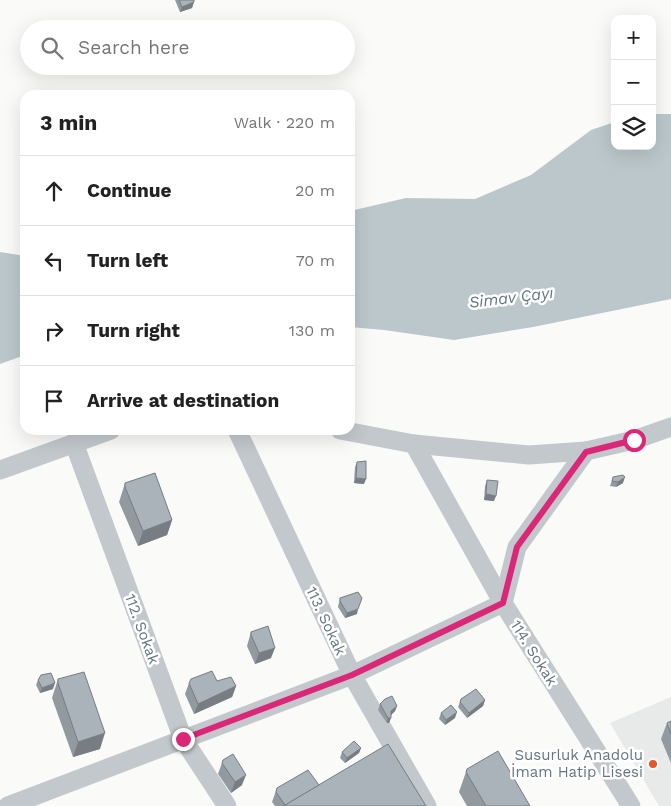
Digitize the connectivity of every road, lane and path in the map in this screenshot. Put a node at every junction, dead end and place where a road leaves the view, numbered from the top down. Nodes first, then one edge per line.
1 (671, 427) edge
2 (355, 433) edge
3 (97, 435) edge
4 (239, 435) edge
5 (74, 443) junction
6 (414, 444) junction
7 (586, 452) junction
8 (0, 470) edge
9 (503, 603) junction
10 (352, 675) junction
11 (183, 739) junction
12 (8, 806) edge
13 (227, 806) edge
14 (427, 806) edge
15 (631, 806) edge

1 - 7 street
2 - 6 street
3 - 5 street
4 - 10 street, 113. Sokak
5 - 8 street
5 - 11 street, 112. Sokak
6 - 7 street
6 - 9 street, 114. Sokak
7 - 9 street
9 - 10 street
9 - 15 street, 114. Sokak
10 - 11 street
10 - 14 street, 113. Sokak
11 - 12 street
11 - 13 street, 112. Sokak

